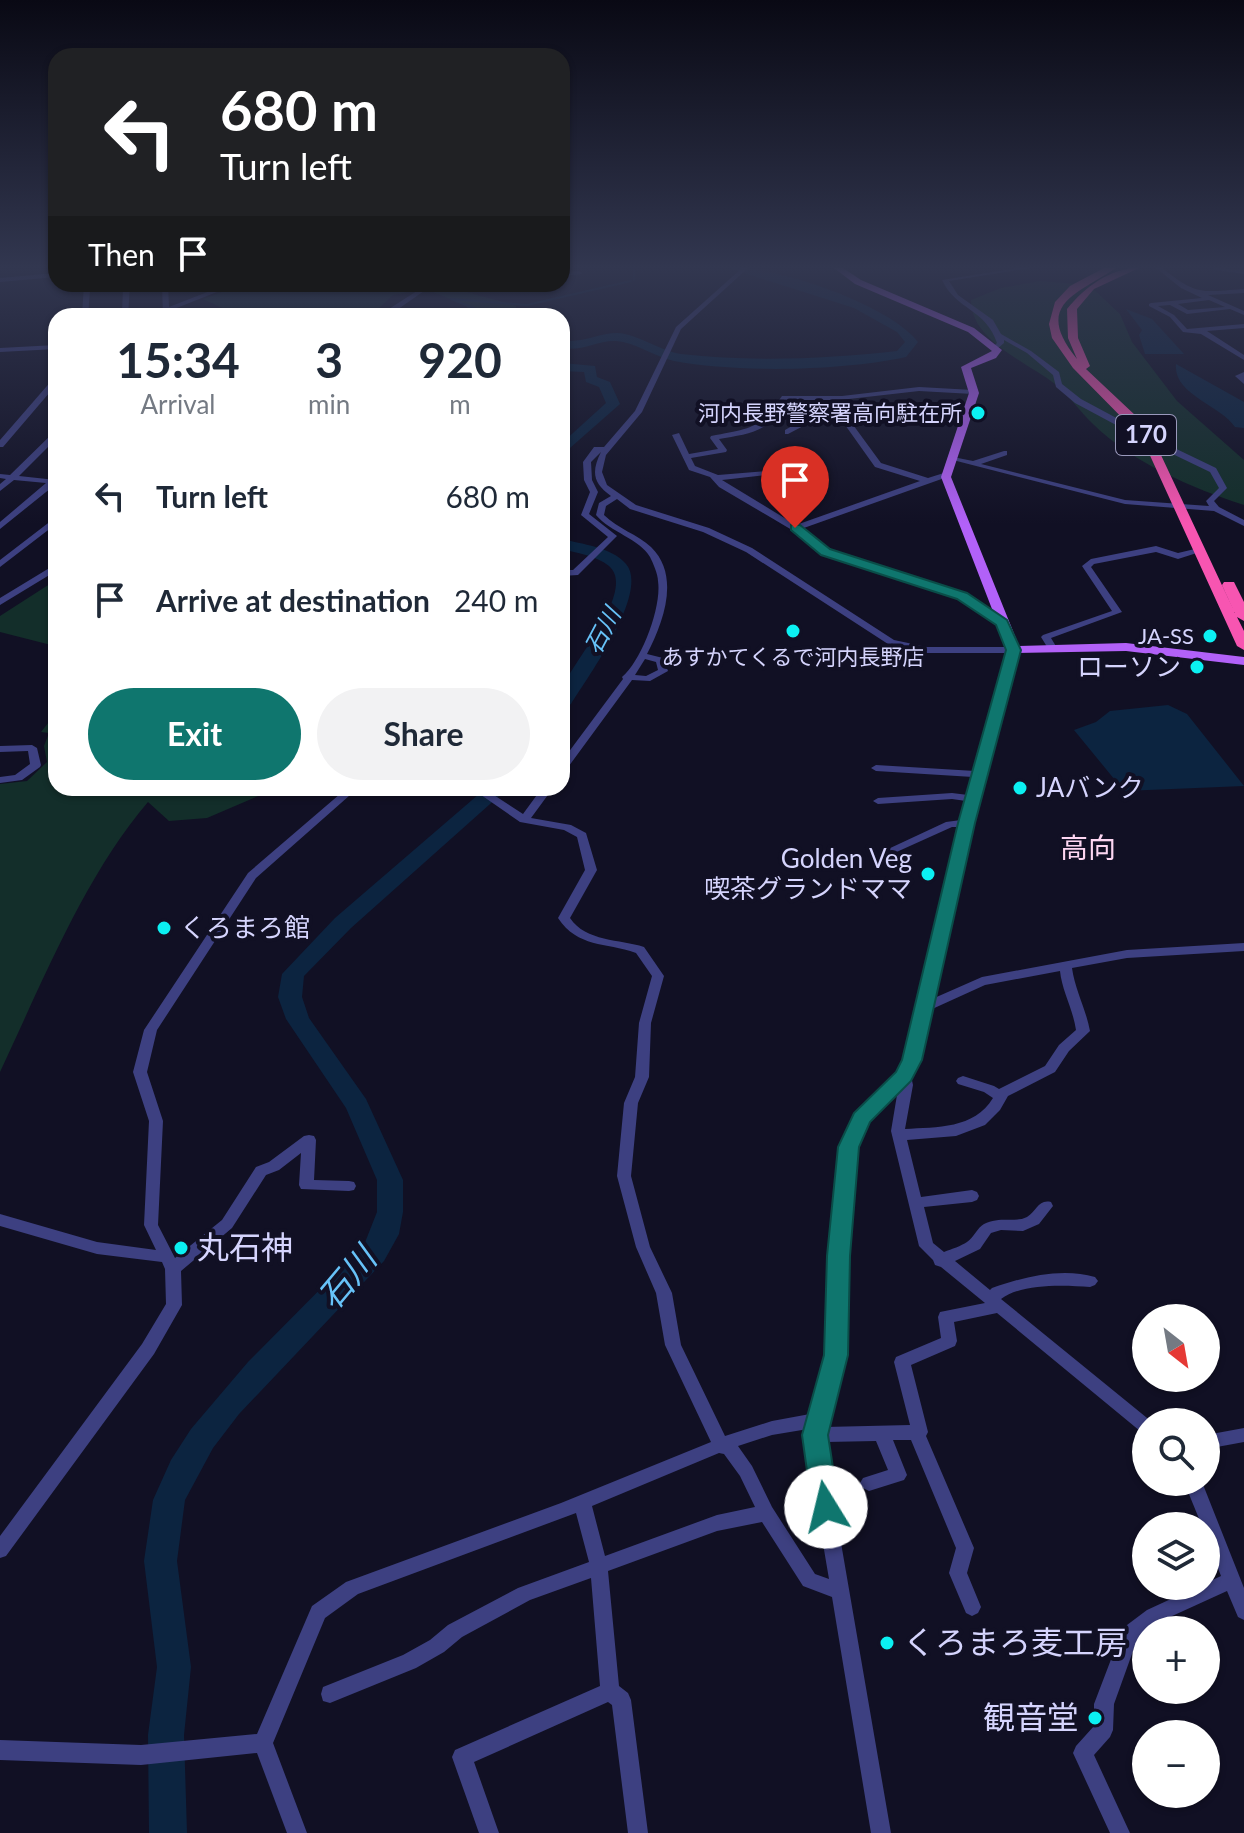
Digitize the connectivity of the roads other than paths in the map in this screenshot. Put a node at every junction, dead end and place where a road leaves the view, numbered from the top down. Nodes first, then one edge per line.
1 (665, 354) edge
2 (994, 354) edge
3 (1031, 354) edge
4 (1061, 354) edge
5 (1071, 354) edge
6 (1074, 354) edge
7 (1078, 354) edge
8 (1081, 366) junction
9 (1244, 374) edge
10 (1244, 382) edge
11 (973, 392) junction
12 (48, 396) edge
13 (834, 398) junction
14 (772, 413) junction
15 (807, 421) junction
16 (846, 421) junction
17 (788, 432) dead end
18 (676, 435) dead end
19 (1147, 438) junction
20 (48, 443) edge
21 (0, 445) edge
22 (1161, 445) junction
23 (607, 450) junction
24 (1004, 453) dead end
25 (689, 456) junction
26 (953, 459) junction
27 (972, 464) junction
28 (775, 472) dead end
29 (948, 473) junction
30 (0, 476) edge
31 (14, 478) junction
32 (717, 478) junction
33 (926, 480) junction
34 (48, 481) edge
35 (48, 487) edge
36 (0, 489) edge
37 (615, 497) junction
38 (1185, 507) junction
39 (1216, 509) junction
40 (1244, 523) edge
41 (0, 526) edge
42 (48, 526) edge
43 (795, 528) junction
44 (613, 536) junction
45 (628, 544) dead end
46 (1199, 551) junction
47 (0, 564) edge
48 (48, 572) edge
49 (570, 573) edge
50 (0, 602) edge
51 (1244, 617) edge
52 (1002, 623) junction
53 (1244, 646) edge
54 (1052, 648) junction
55 (1014, 650) junction
56 (641, 655) junction
57 (1244, 661) edge
58 (624, 682) junction
59 (0, 749) edge
60 (570, 757) edge
61 (876, 768) dead end
62 (979, 774) junction
63 (0, 780) edge
64 (344, 796) edge
65 (488, 796) edge
66 (541, 796) edge
67 (972, 799) junction
68 (878, 801) dead end
69 (521, 818) junction
70 (966, 823) junction
71 (877, 857) dead end
72 (1244, 947) edge
73 (1066, 966) junction
74 (923, 1008) junction
75 (904, 1076) junction
76 (963, 1081) dead end
77 (1001, 1097) junction
78 (899, 1135) junction
79 (349, 1186) dead end
80 (972, 1196) dead end
81 (915, 1203) junction
82 (1048, 1211) dead end
83 (0, 1220) edge
84 (940, 1261) junction
85 (170, 1263) junction
86 (1090, 1281) dead end
87 (995, 1305) junction
88 (1132, 1415) edge
89 (816, 1428) junction
90 (916, 1432) junction
91 (882, 1434) junction
92 (1244, 1435) edge
93 (1220, 1439) edge
94 (725, 1446) junction
95 (869, 1483) dead end
96 (1198, 1496) edge
97 (582, 1503) junction
98 (766, 1513) junction
99 (0, 1550) edge
100 (599, 1568) junction
101 (1230, 1581) junction
102 (840, 1591) junction
103 (972, 1607) dead end
104 (1244, 1611) edge
105 (610, 1691) junction
106 (330, 1694) dead end
107 (263, 1743) junction
108 (0, 1750) edge
109 (297, 1833) edge
110 (489, 1833) edge
111 (638, 1833) edge
112 (881, 1833) edge
113 (1120, 1833) edge

1 - 23 street
2 - 11 main road
3 - 19 street
4 - 8 highway
5 - 8 highway, 170
6 - 8 highway, 170
7 - 8 highway
8 - 19 highway, 170
8 - 22 highway, 170
9 - 10 street
11 - 13 street
11 - 26 main road
12 - 21 street
13 - 14 street
13 - 16 street
14 - 15 street
14 - 25 street
15 - 16 street
15 - 17 street
16 - 33 street
18 - 25 street
19 - 38 highway, 170
20 - 31 street
22 - 38 highway, 170
22 - 39 street
23 - 37 street
23 - 44 street
24 - 27 street
25 - 32 street
26 - 27 street
26 - 29 main road
27 - 29 street
27 - 38 street
28 - 32 street
29 - 33 street
29 - 52 main road
30 - 31 street
31 - 34 street
31 - 36 street
32 - 43 street
33 - 43 street
35 - 41 street
37 - 55 street
37 - 56 street
38 - 39 street
38 - 46 highway, 170
38 - 51 highway, 170
39 - 40 street
42 - 47 street
43 - 52 street
44 - 45 street
44 - 49 street
46 - 53 highway, 170
46 - 54 street
48 - 50 street
52 - 55 main road
54 - 55 main road
54 - 57 main road
55 - 62 street
56 - 58 street
56 - 58 street
58 - 60 street
59 - 63 street
61 - 62 street
62 - 67 street
64 - 85 street
65 - 69 street
66 - 69 street
67 - 68 street
67 - 70 street
69 - 94 street
70 - 71 street
70 - 74 street
72 - 73 street
73 - 74 street
73 - 77 street
74 - 75 street
75 - 78 street
75 - 89 street
76 - 77 street
77 - 78 street
78 - 81 street
79 - 85 street
80 - 81 street
81 - 84 street
82 - 84 street
83 - 85 street
84 - 87 street
85 - 99 street
86 - 87 street
87 - 88 street
87 - 90 street
89 - 91 street
89 - 94 street
89 - 102 street
90 - 91 street
90 - 103 street
91 - 95 street
92 - 93 street
94 - 97 street
94 - 98 street
96 - 101 street
97 - 100 street
97 - 107 street
98 - 100 street
98 - 102 street
100 - 105 street
100 - 106 street
101 - 104 street
101 - 113 street
102 - 112 street
105 - 110 street
105 - 111 street
107 - 108 street
107 - 109 street

